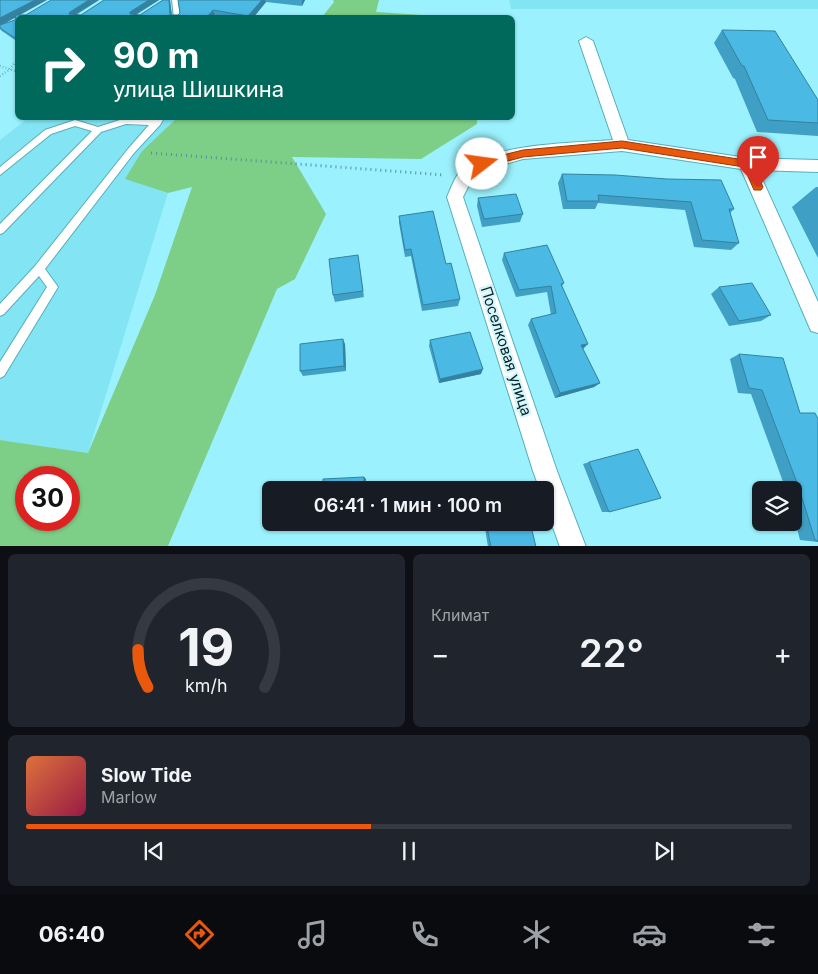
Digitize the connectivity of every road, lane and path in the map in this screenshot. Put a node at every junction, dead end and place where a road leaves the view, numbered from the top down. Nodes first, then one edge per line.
1 (175, 0) edge
2 (177, 15) edge
3 (586, 41) dead end
4 (15, 63) edge
5 (0, 66) edge
6 (9, 70) junction
7 (15, 71) edge
8 (0, 76) edge
9 (159, 120) edge
10 (98, 130) junction
11 (622, 145) junction
12 (131, 151) junction
13 (482, 164) joint
14 (747, 164) junction
15 (818, 166) edge
16 (0, 172) edge
17 (465, 177) junction
18 (0, 230) edge
19 (39, 269) junction
20 (0, 311) edge
21 (818, 324) edge
22 (0, 372) edge
23 (573, 546) edge

1 - 2 lane
3 - 11 street
4 - 6 path
5 - 6 path
6 - 7 path
6 - 8 path
9 - 10 lane
9 - 12 lane
10 - 16 lane
10 - 18 lane
11 - 13 street
11 - 14 street
12 - 17 path
12 - 19 lane
13 - 17 street
14 - 15 street
14 - 21 street
17 - 23 street, Поселковая улица
19 - 20 lane
19 - 22 lane

